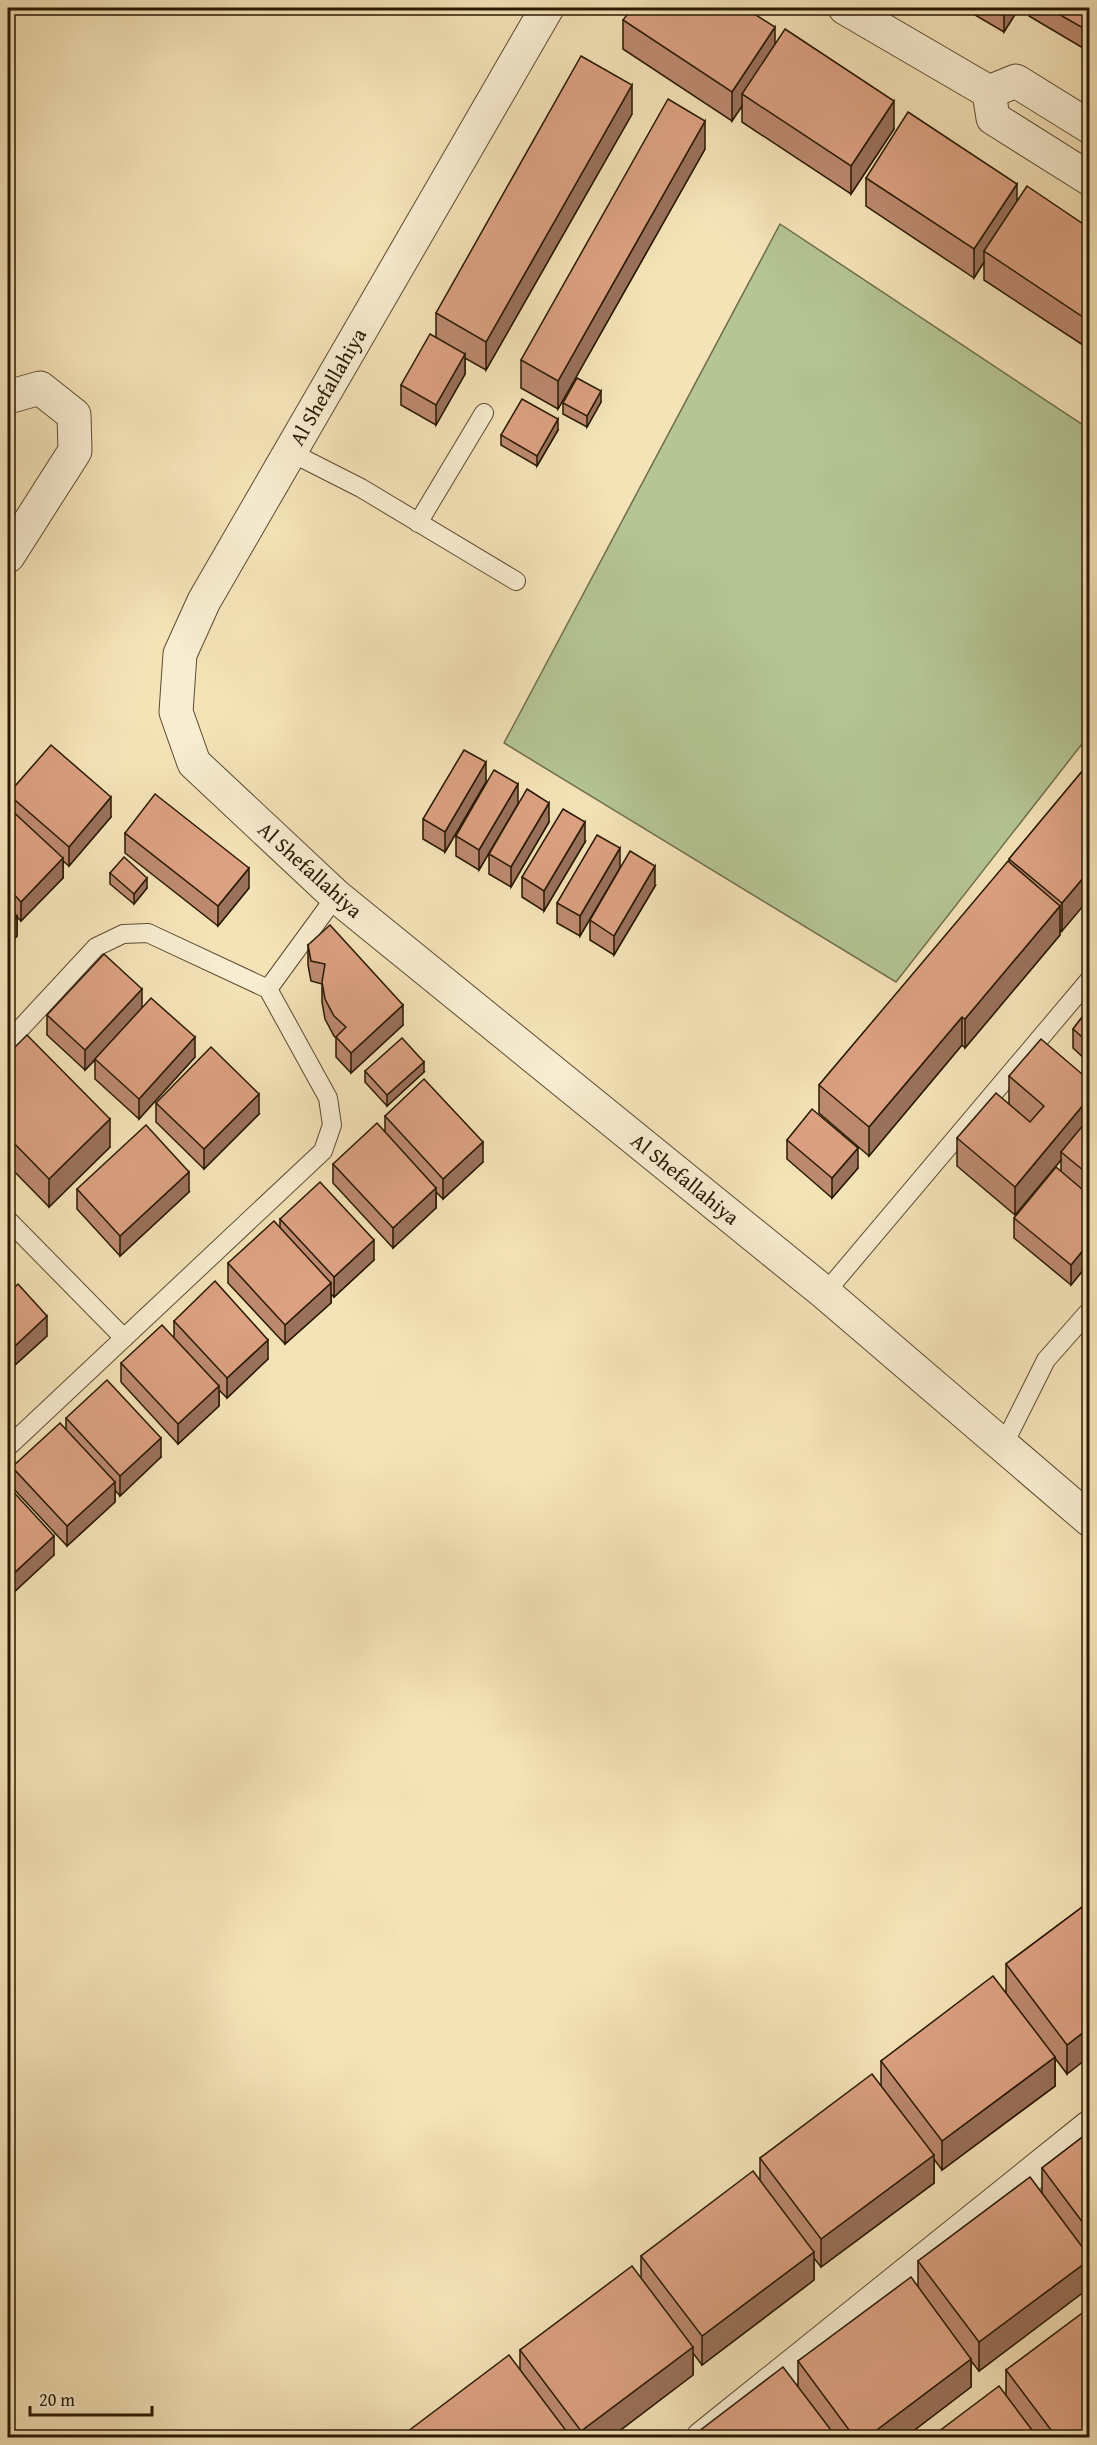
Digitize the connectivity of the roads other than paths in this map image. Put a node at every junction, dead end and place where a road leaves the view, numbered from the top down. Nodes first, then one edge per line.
1 (547, 8) edge
2 (845, 8) edge
3 (989, 92) junction
4 (1089, 127) edge
5 (1089, 179) edge
6 (8, 397) edge
7 (484, 413) dead end
8 (290, 452) junction
9 (418, 523) junction
10 (8, 556) edge
11 (516, 581) dead end
12 (336, 896) junction
13 (1089, 979) edge
14 (268, 989) junction
15 (8, 1042) edge
16 (8, 1220) edge
17 (825, 1293) junction
18 (1089, 1310) edge
19 (124, 1338) junction
20 (1003, 1446) junction
21 (8, 1447) edge
22 (1089, 1520) edge
23 (1089, 2127) edge
24 (703, 2438) edge

1 - 8 street, Al Shefallahiya
2 - 3 street
3 - 4 street
3 - 5 street
6 - 10 street
7 - 9 lane
8 - 9 lane
8 - 12 street, Al Shefallahiya
9 - 11 lane
12 - 14 lane
12 - 17 street, Al Shefallahiya
13 - 17 lane
14 - 15 lane
14 - 19 lane
16 - 19 lane
17 - 20 street, Al Shefallahiya
18 - 20 lane
19 - 21 lane
20 - 22 street, Al Shefallahiya
23 - 24 street

